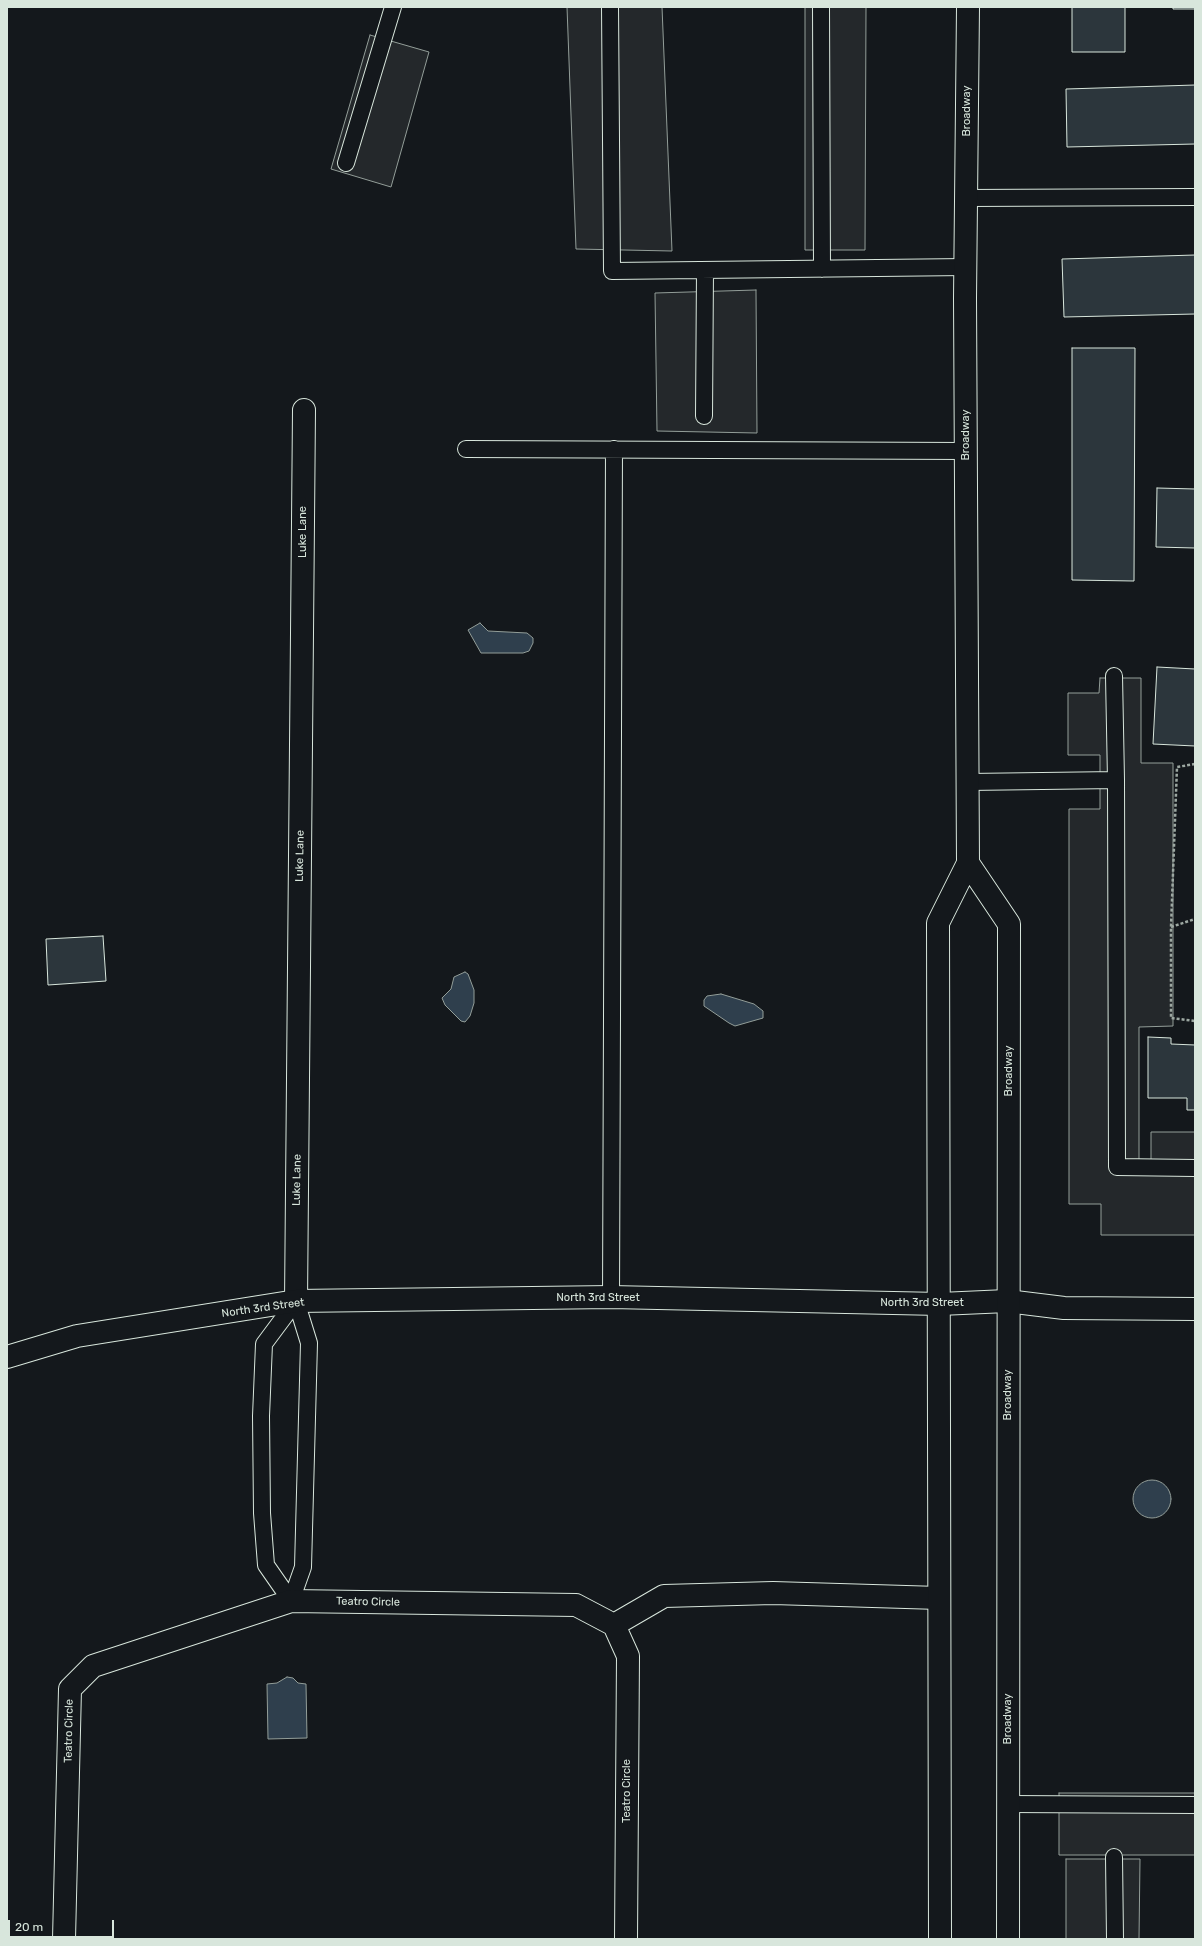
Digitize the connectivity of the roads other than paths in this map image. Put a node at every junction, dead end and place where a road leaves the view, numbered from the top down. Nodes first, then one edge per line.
1 (394, 7) edge
2 (610, 7) edge
3 (821, 7) edge
4 (968, 7) edge
5 (346, 163) dead end
6 (1195, 197) edge
7 (966, 198) junction
8 (966, 267) junction
9 (822, 269) junction
10 (705, 270) junction
11 (304, 410) dead end
12 (704, 416) dead end
13 (466, 449) dead end
14 (614, 449) junction
15 (966, 451) junction
16 (1114, 676) dead end
17 (1116, 780) junction
18 (968, 782) junction
19 (968, 863) junction
20 (1195, 1168) edge
21 (611, 1297) junction
22 (296, 1301) junction
23 (1008, 1301) junction
24 (940, 1304) junction
25 (1195, 1309) edge
26 (7, 1357) edge
27 (939, 1598) junction
28 (292, 1601) junction
29 (614, 1625) junction
30 (1008, 1804) junction
31 (1195, 1805) edge
32 (1114, 1857) dead end
33 (64, 1939) edge
34 (626, 1939) edge
35 (940, 1939) edge
36 (1008, 1939) edge
37 (1115, 1939) edge

1 - 5 lane
2 - 10 lane
3 - 9 lane
4 - 7 street, Broadway
6 - 7 lane
7 - 8 street, Broadway
8 - 9 lane
8 - 15 street, Broadway
9 - 10 lane
10 - 12 lane
11 - 22 street, Luke Lane
13 - 14 lane
14 - 15 lane
14 - 21 lane
15 - 18 street, Broadway
16 - 17 lane
17 - 18 lane
17 - 20 lane
18 - 19 street, Broadway
19 - 23 street, Broadway
19 - 24 street, Broadway
21 - 22 street, North 3rd Street
21 - 24 street, North 3rd Street
22 - 26 street, North 3rd Street
22 - 28 lane
22 - 28 lane
23 - 24 street, North 3rd Street
23 - 25 street, North 3rd Street
23 - 30 street, Broadway
24 - 27 street, Broadway
27 - 29 street
27 - 35 street, Broadway
28 - 29 street, Teatro Circle
28 - 33 street, Teatro Circle
29 - 34 street, Teatro Circle
30 - 31 lane
30 - 36 street, Broadway
32 - 37 lane

